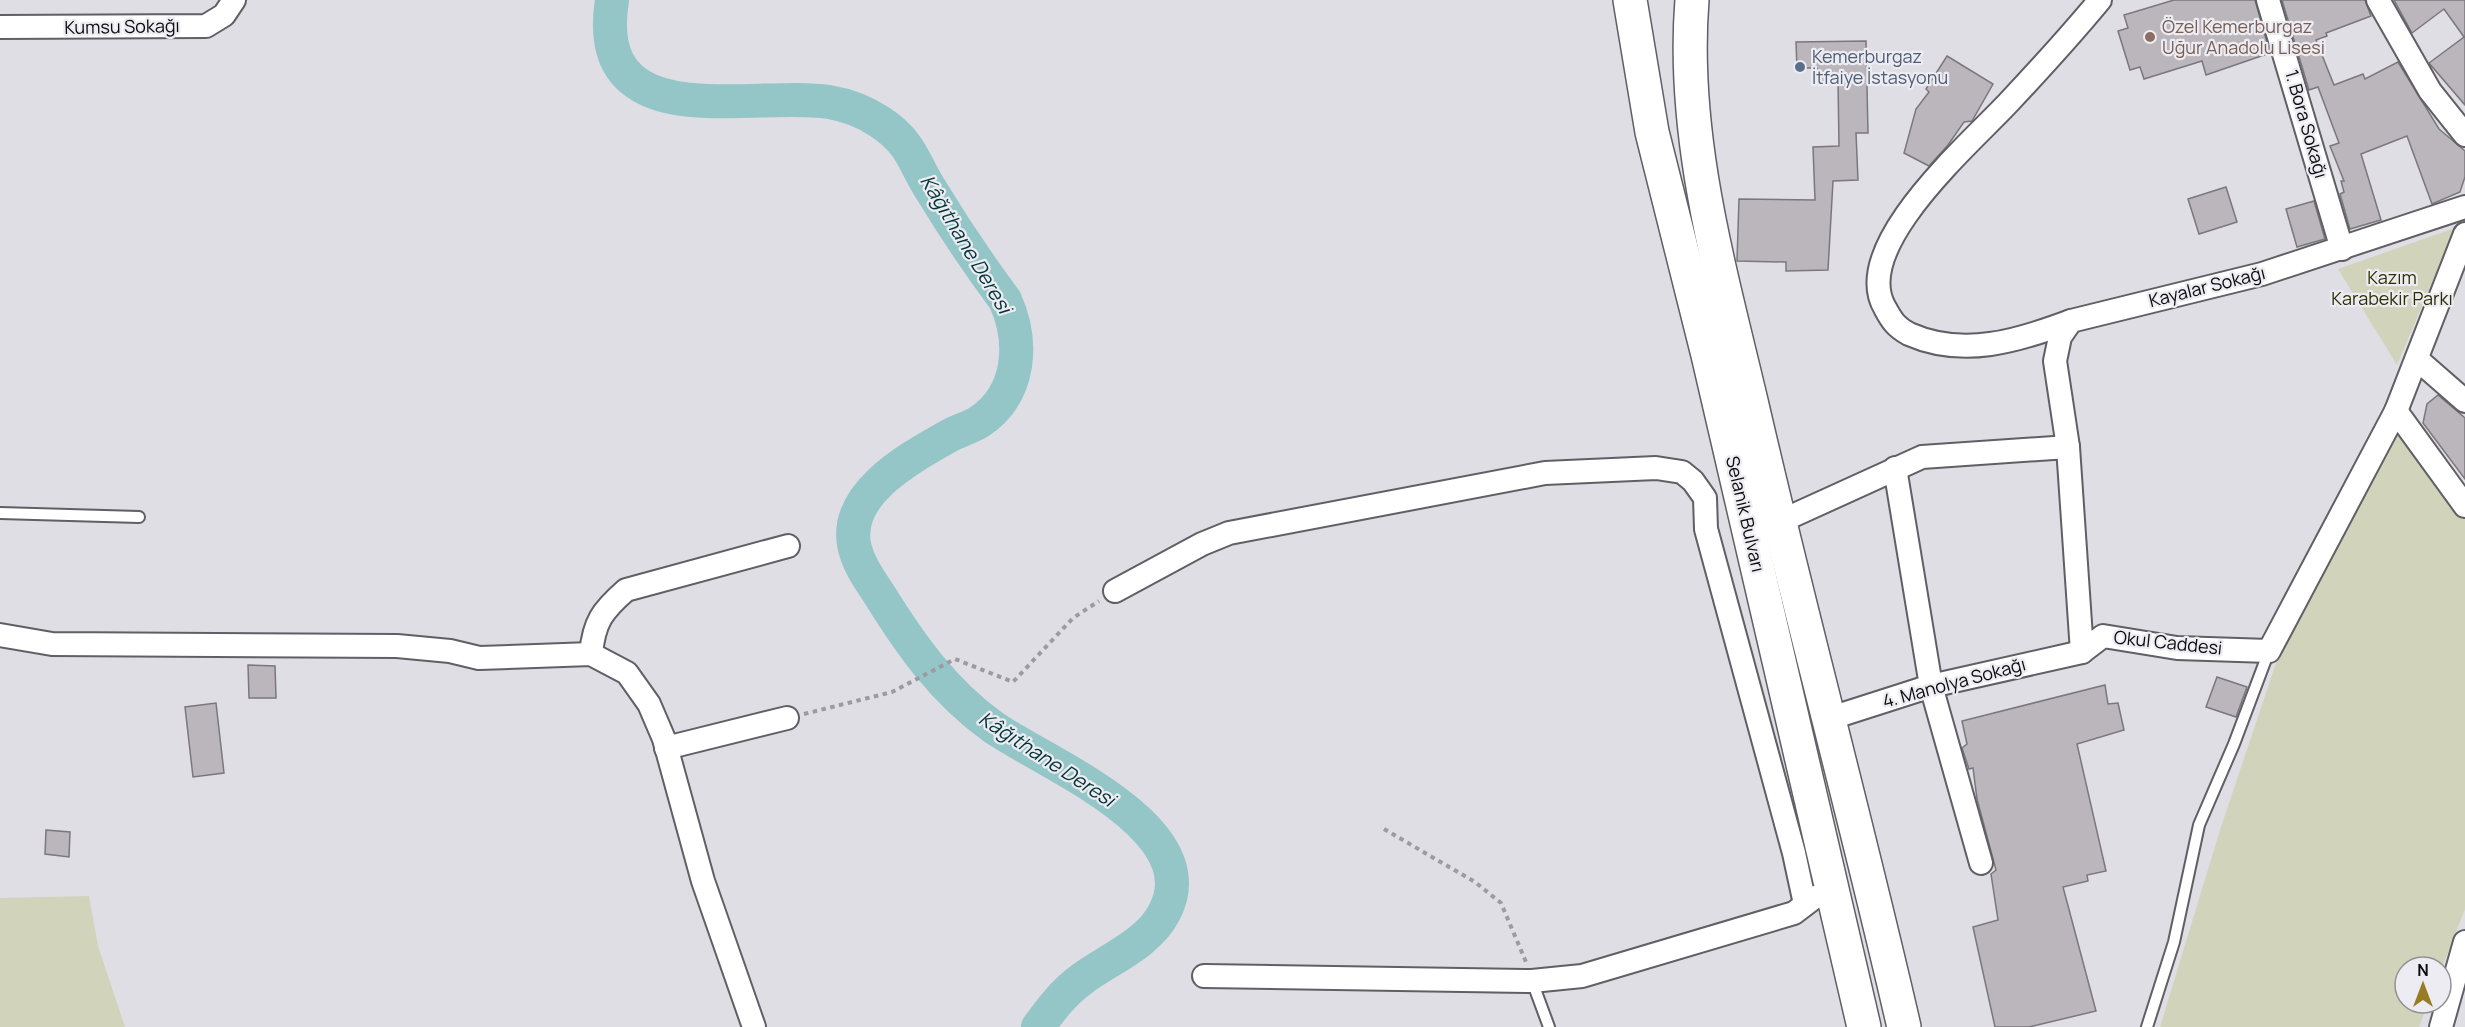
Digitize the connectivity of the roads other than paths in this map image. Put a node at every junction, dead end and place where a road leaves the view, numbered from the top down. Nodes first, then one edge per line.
1 (234, 0) edge
2 (1630, 0) edge
3 (1692, 0) edge
4 (2100, 0) edge
5 (2268, 0) edge
6 (2378, 0) edge
7 (0, 27) edge
8 (2465, 135) edge
9 (2465, 207) edge
10 (2465, 234) edge
11 (2342, 249) junction
12 (2071, 321) junction
13 (2418, 360) junction
14 (2465, 400) edge
15 (2396, 411) junction
16 (2068, 447) junction
17 (1895, 468) junction
18 (2465, 506) edge
19 (0, 513) edge
20 (139, 517) dead end
21 (1779, 522) junction
22 (789, 546) dead end
23 (1115, 591) road end
24 (0, 635) edge
25 (2269, 651) junction
26 (2082, 652) junction
27 (591, 654) junction
28 (1931, 686) junction
29 (787, 718) road end
30 (1828, 719) junction
31 (666, 748) junction
32 (1981, 863) dead end
33 (1832, 886) junction
34 (1805, 904) junction
35 (1879, 925) junction
36 (1843, 935) junction
37 (2465, 942) edge
38 (1204, 976) dead end
39 (2460, 977) edge
40 (1532, 981) junction
41 (754, 1027) edge
42 (1549, 1027) edge
43 (1864, 1027) edge
44 (1904, 1027) edge
45 (2147, 1027) edge
46 (2441, 1027) edge

1 - 7 street, Kumsu Sokağı
2 - 33 main road, Selanik Bulvarı
3 - 21 main road, Selanik Bulvarı
4 - 12 street, Kayalar Sokağı
5 - 11 street, 1. Bora Sokağı
6 - 8 street
9 - 11 street, Kayalar Sokağı
10 - 13 street
11 - 12 street, Kayalar Sokağı
12 - 16 street
13 - 14 street
13 - 15 street
15 - 18 street
15 - 25 street
16 - 17 street
16 - 26 street
17 - 21 street
17 - 28 street
19 - 20 lane
21 - 30 main road, Selanik Bulvarı
22 - 27 street
23 - 34 street
24 - 27 street
25 - 26 street, Okul Caddesi
25 - 45 lane
26 - 28 street, 4. Manolya Sokağı
27 - 31 street
28 - 30 street, 4. Manolya Sokağı
28 - 32 street
29 - 31 street
30 - 35 main road, Selanik Bulvarı
31 - 41 street
33 - 34 street
33 - 36 main road, Selanik Bulvarı
34 - 40 street
35 - 36 main road
35 - 44 main road, Selanik Bulvarı
36 - 43 main road, Selanik Bulvarı
37 - 39 street
38 - 40 street
39 - 46 street
40 - 42 lane

